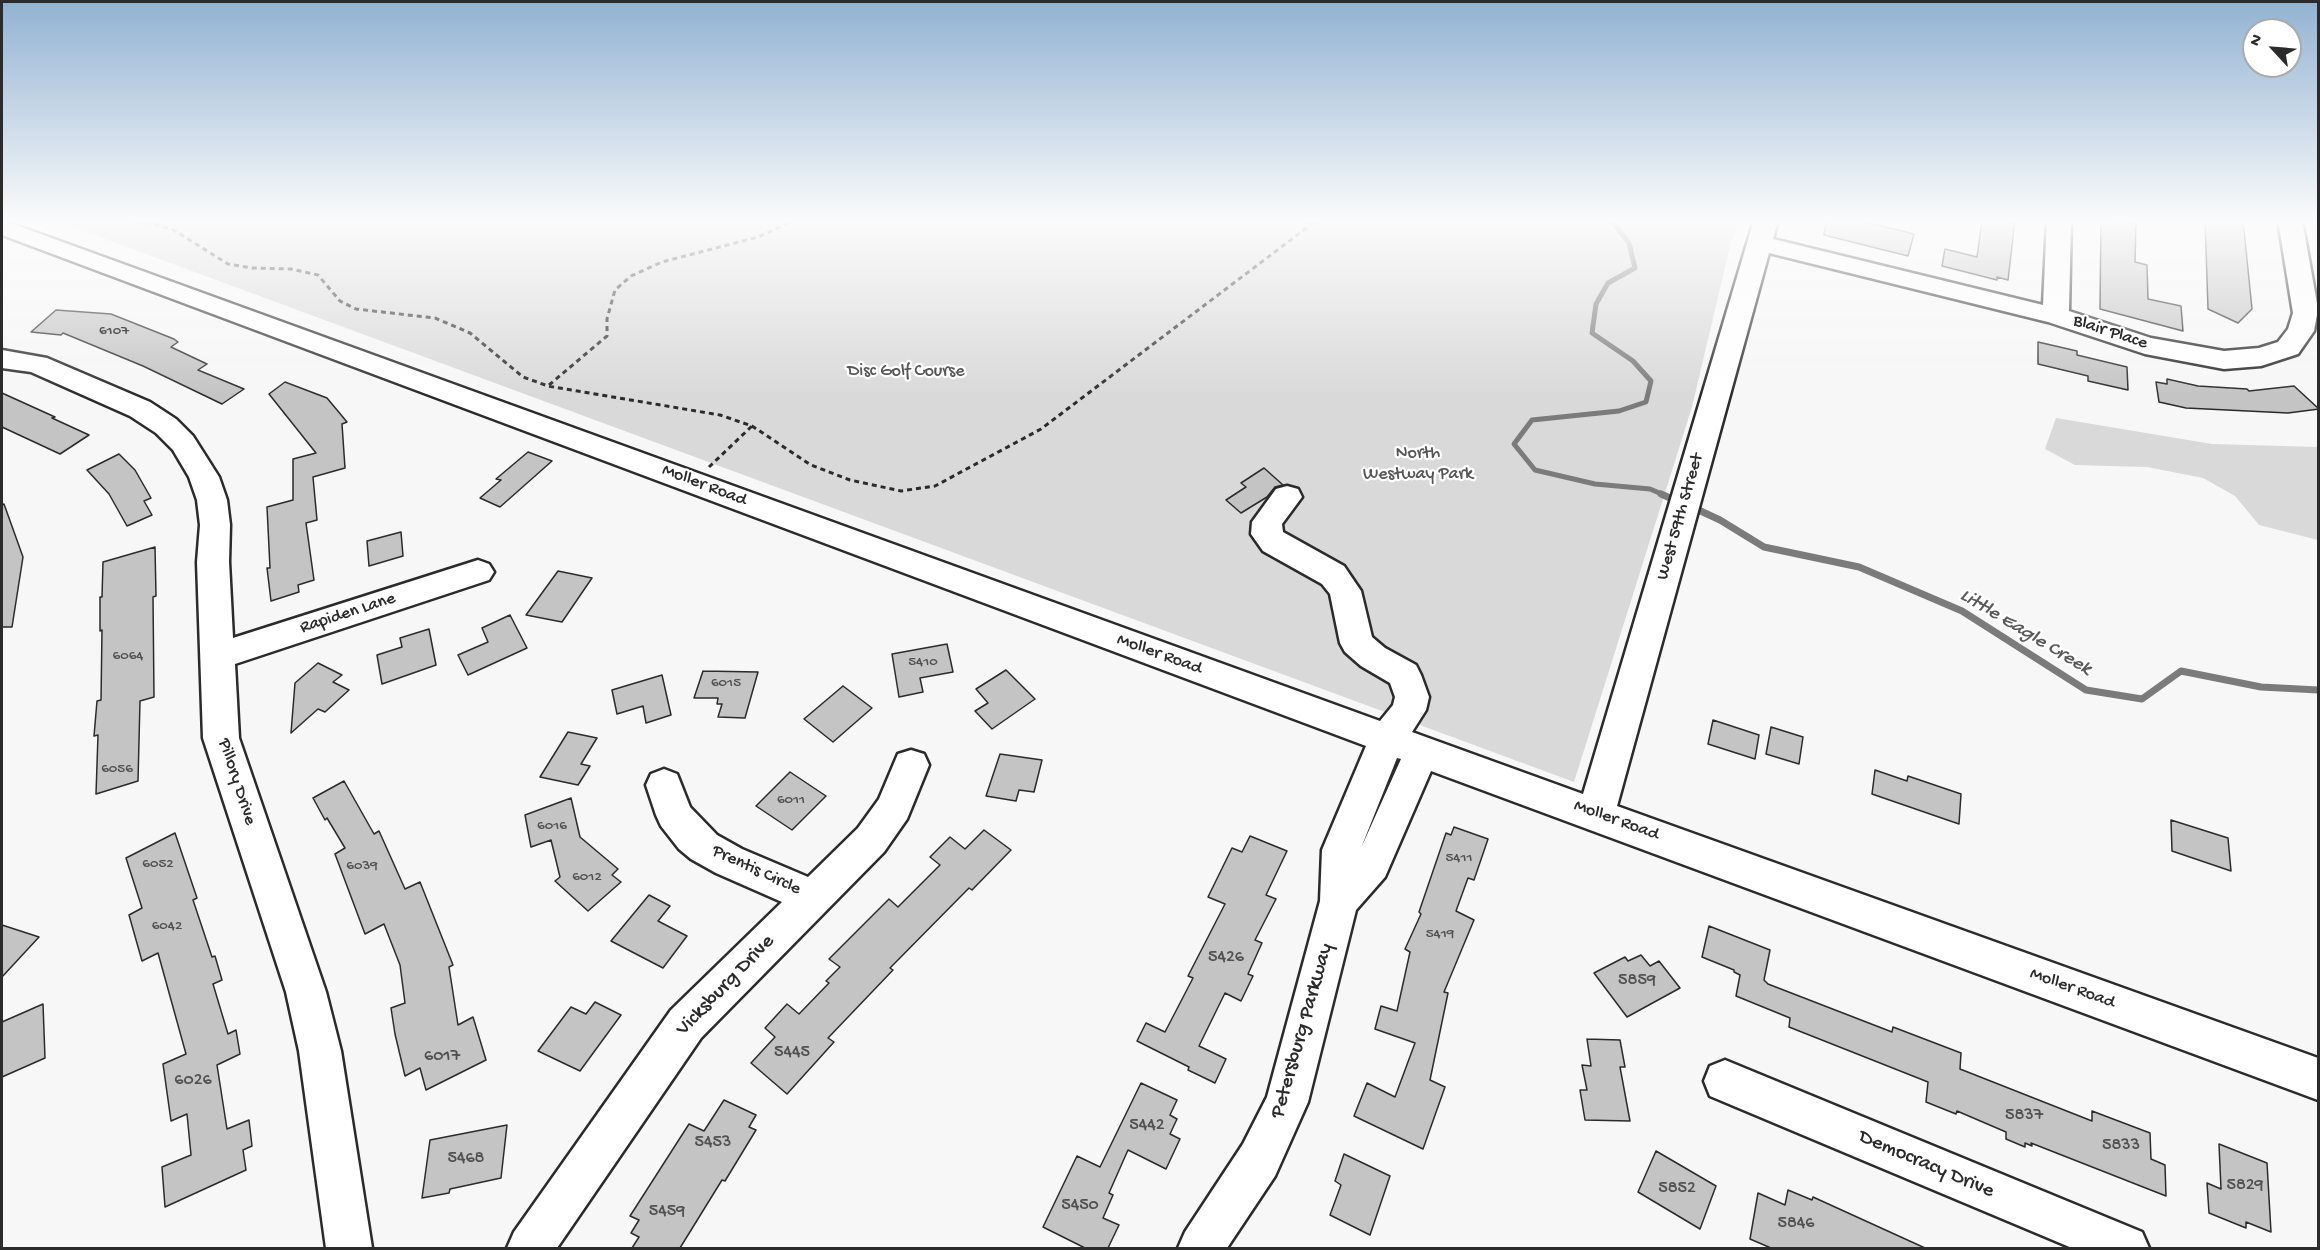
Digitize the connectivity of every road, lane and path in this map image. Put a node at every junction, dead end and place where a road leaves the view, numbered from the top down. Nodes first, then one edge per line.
1 (142, 278) edge
2 (321, 278) edge
3 (628, 278) edge
4 (1240, 278) edge
5 (1750, 278) edge
6 (1925, 278) edge
7 (2057, 278) edge
8 (2300, 278) edge
9 (2056, 316) junction
10 (2, 359) edge
11 (548, 386) junction
12 (752, 426) junction
13 (693, 481) junction
14 (1287, 497) dead end
15 (478, 572) dead end
16 (218, 656) junction
17 (1387, 738) junction
18 (1422, 751) junction
19 (911, 765) dead end
20 (664, 784) dead end
21 (1596, 814) junction
22 (812, 897) junction
23 (1340, 902) junction
24 (2319, 1079) edge
25 (1725, 1082) dead end
26 (349, 1248) edge
27 (530, 1248) edge
28 (1201, 1248) edge
29 (2126, 1248) edge

1 - 13 street, Moller Road
2 - 11 path
3 - 11 path
4 - 12 path
5 - 21 street, West 59th Street
6 - 9 street, Blair Place
7 - 9 street
8 - 9 street, Blair Place
10 - 16 street, Pillory Drive
11 - 12 path
12 - 13 path
13 - 17 street, Moller Road
14 - 17 street, Petersburg Parkway
15 - 16 street, Rapiden Lane
16 - 26 street, Pillory Drive
17 - 18 street, Moller Road
17 - 23 street, Petersburg Parkway
18 - 21 street, Moller Road
18 - 23 street, Petersburg Parkway
19 - 22 street, Vicksburg Drive
20 - 22 street, Prentis Circle
21 - 24 street, Moller Road
22 - 27 street, Vicksburg Drive
23 - 28 street, Petersburg Parkway
25 - 29 street, Democracy Drive

